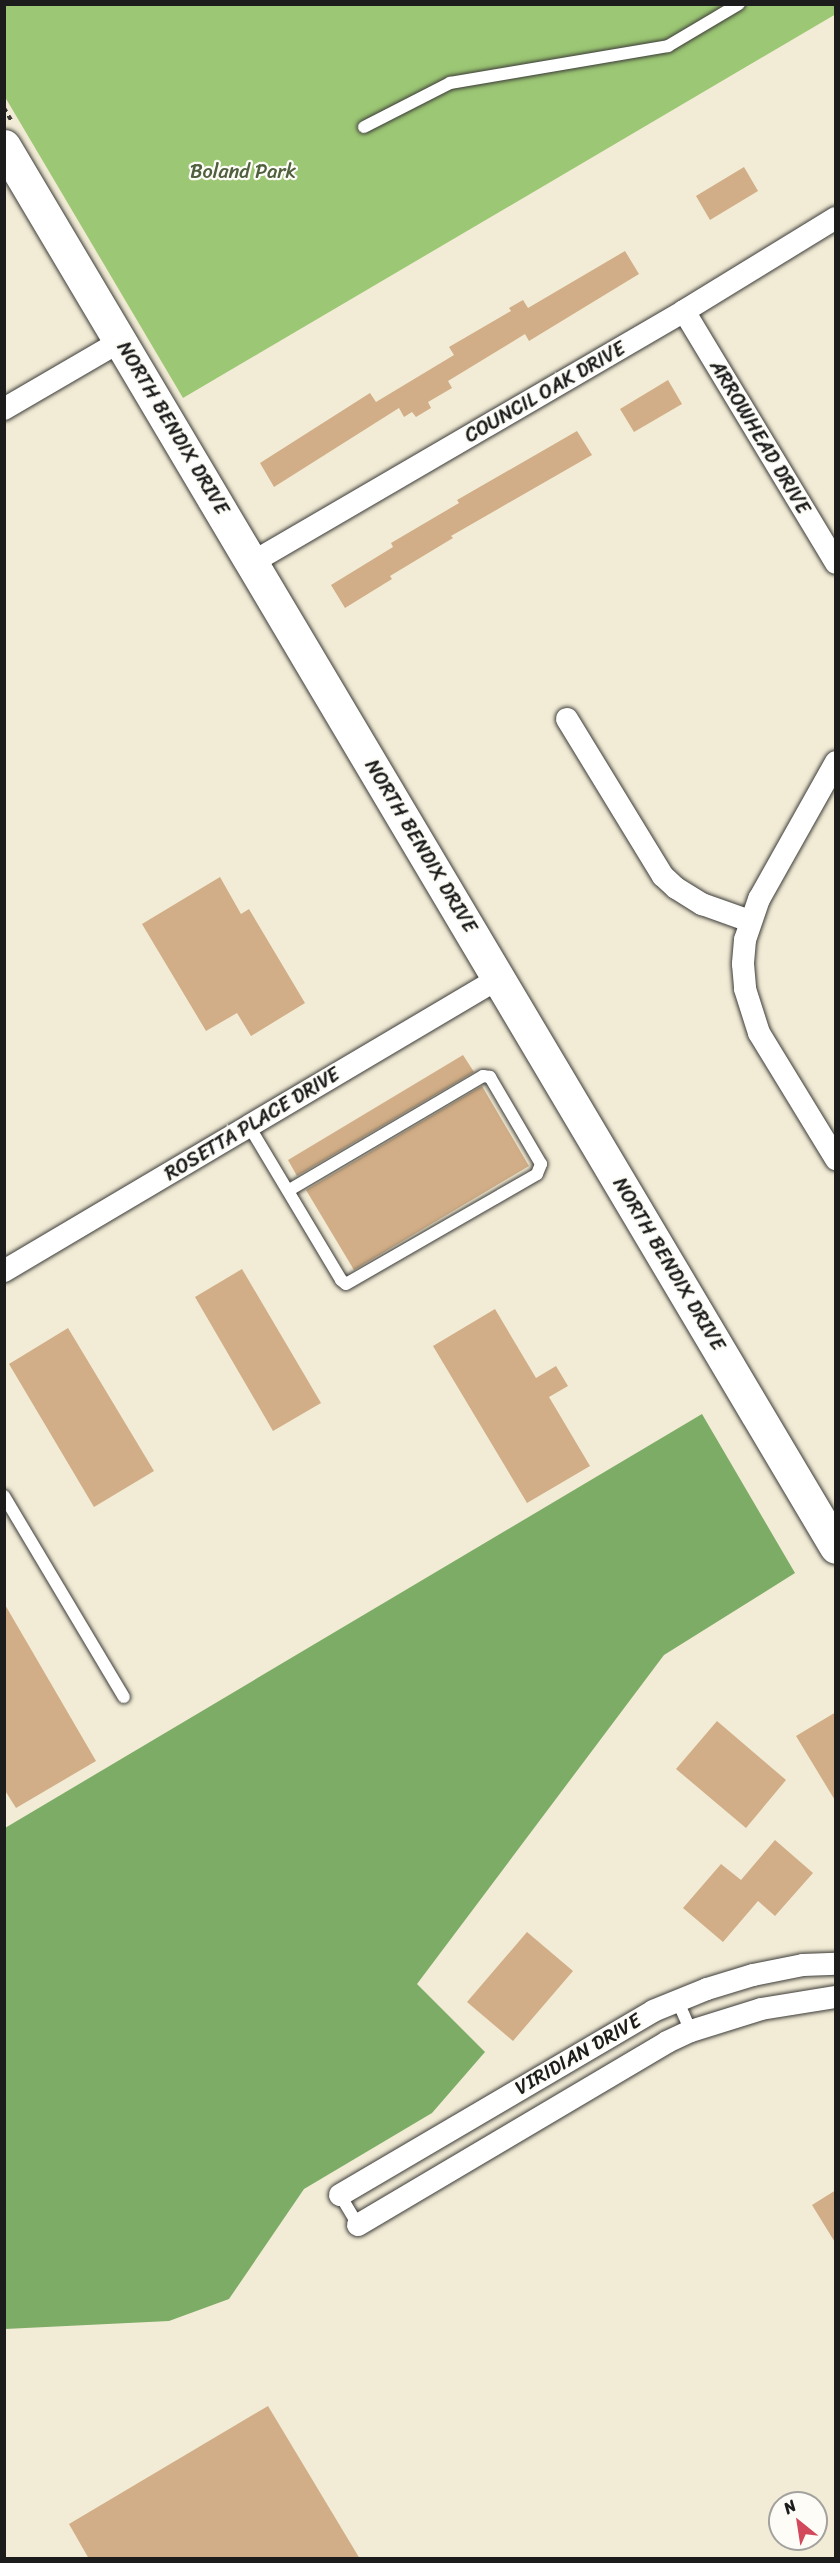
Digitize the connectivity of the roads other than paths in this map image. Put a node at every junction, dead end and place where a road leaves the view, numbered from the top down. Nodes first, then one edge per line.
1 (740, 4) edge
2 (364, 127) dead end
3 (4, 146) edge
4 (836, 218) edge
5 (684, 311) junction
6 (121, 341) junction
7 (4, 409) edge
8 (253, 562) junction
9 (836, 563) edge
10 (567, 718) dead end
11 (836, 762) edge
12 (750, 921) junction
13 (500, 978) junction
14 (249, 1126) junction
15 (836, 1159) edge
16 (288, 1191) junction
17 (4, 1271) edge
18 (4, 1496) edge
19 (836, 1547) edge
20 (124, 1697) dead end
21 (836, 1964) edge
22 (836, 1997) edge
23 (678, 2002) junction
24 (691, 2031) junction
25 (340, 2195) joint
26 (358, 2225) joint

1 - 2 lane
3 - 6 street, NORTH BENDIX DRIVE
4 - 5 street, COUNCIL OAK DRIVE
5 - 8 street, COUNCIL OAK DRIVE
5 - 9 street, ARROWHEAD DRIVE
6 - 7 street
6 - 8 street, NORTH BENDIX DRIVE
8 - 13 street, NORTH BENDIX DRIVE
10 - 12 street
11 - 12 street
12 - 15 street
13 - 14 street, ROSETTA PLACE DRIVE
13 - 19 street, NORTH BENDIX DRIVE
14 - 16 lane
14 - 17 street, ROSETTA PLACE DRIVE
16 - 16 lane
18 - 20 lane
21 - 23 street, VIRIDIAN DRIVE
22 - 24 street, VIRIDIAN DRIVE
23 - 24 lane
23 - 25 street, VIRIDIAN DRIVE
24 - 26 street, VIRIDIAN DRIVE
25 - 26 lane

